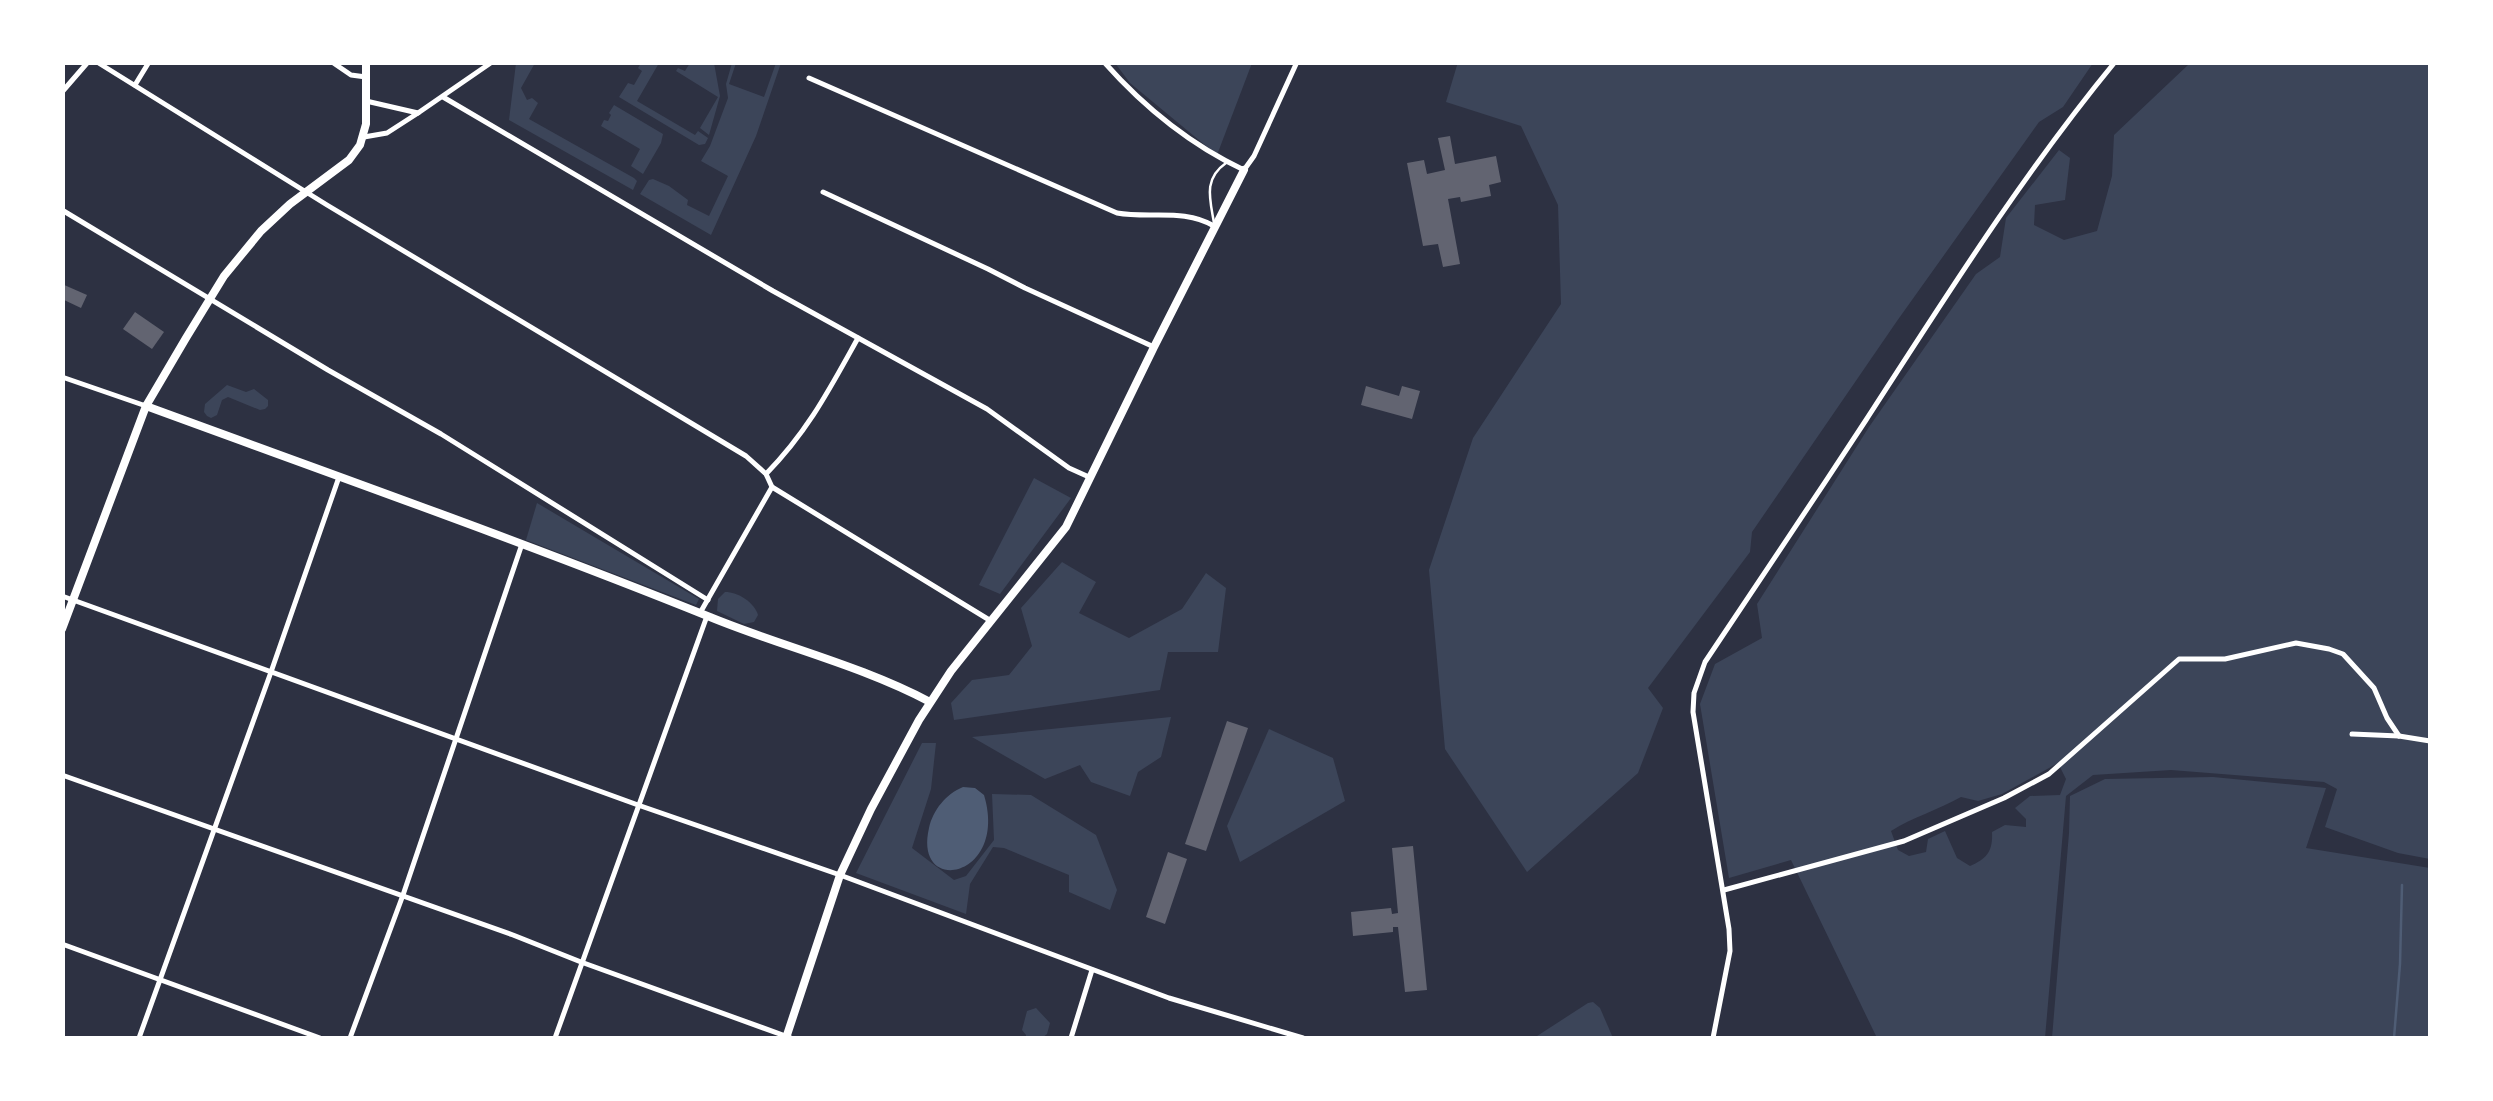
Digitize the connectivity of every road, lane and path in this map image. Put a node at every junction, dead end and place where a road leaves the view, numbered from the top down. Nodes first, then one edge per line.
1 (88, 62) edge
2 (97, 62) edge
3 (149, 62) edge
4 (332, 62) edge
5 (366, 62) edge
6 (492, 62) edge
7 (1104, 62) edge
8 (1296, 62) edge
9 (2116, 62) edge
10 (366, 76) junction
11 (810, 78) dead end
12 (135, 85) junction
13 (62, 92) edge
14 (443, 97) junction
15 (366, 102) junction
16 (418, 113) junction
17 (364, 137) junction
18 (1227, 162) junction
19 (1244, 170) junction
20 (306, 192) junction
21 (823, 192) dead end
22 (62, 210) edge
23 (1214, 226) junction
24 (210, 299) junction
25 (858, 338) junction
26 (1154, 347) junction
27 (62, 376) edge
28 (146, 406) junction
29 (766, 474) junction
30 (339, 477) junction
31 (1091, 479) junction
32 (772, 487) junction
33 (522, 544) junction
34 (62, 596) edge
35 (73, 600) junction
36 (708, 600) junction
37 (704, 615) junction
38 (991, 620) junction
39 (62, 629) edge
40 (271, 672) junction
41 (930, 702) junction
42 (2352, 734) dead end
43 (2399, 736) junction
44 (456, 740) junction
45 (2430, 741) edge
46 (62, 775) edge
47 (638, 805) junction
48 (214, 829) junction
49 (840, 876) junction
50 (1724, 890) junction
51 (403, 895) junction
52 (62, 944) edge
53 (581, 962) junction
54 (1092, 968) junction
55 (160, 978) junction
56 (139, 1038) edge
57 (320, 1038) edge
58 (350, 1038) edge
59 (554, 1038) edge
60 (788, 1038) edge
61 (1071, 1038) edge
62 (1303, 1038) edge
63 (1714, 1038) edge

1 - 13 street
2 - 12 street
3 - 12 street
4 - 10 street
5 - 10 street
6 - 14 street
7 - 18 street
8 - 19 street
9 - 50 street
10 - 15 street
11 - 23 street
12 - 20 street
14 - 16 street
14 - 25 street
15 - 16 street
15 - 17 street
16 - 17 street
17 - 20 street
18 - 19 street
18 - 23 lane
19 - 23 street
20 - 24 street
20 - 29 street
21 - 26 street
22 - 24 street
23 - 26 street
24 - 28 street
24 - 36 street
25 - 29 street
25 - 31 street
26 - 31 street
27 - 28 street
28 - 30 street
28 - 35 street
29 - 32 street
30 - 33 street
30 - 40 street
31 - 38 street
32 - 36 street
32 - 38 street
33 - 37 street
33 - 44 street
34 - 35 street
35 - 39 street
35 - 40 street
36 - 37 street
37 - 41 street
37 - 47 street
38 - 41 street
40 - 44 street
40 - 48 street
41 - 49 street
42 - 43 street
43 - 45 street
43 - 50 street
44 - 47 street
44 - 51 street
46 - 48 street
47 - 49 street
47 - 53 street
48 - 51 street
48 - 55 street
49 - 54 street
49 - 60 street
50 - 63 street
51 - 53 street
51 - 58 street
52 - 55 street
53 - 59 street
53 - 60 street
54 - 61 street
54 - 62 street
55 - 56 street
55 - 57 street

